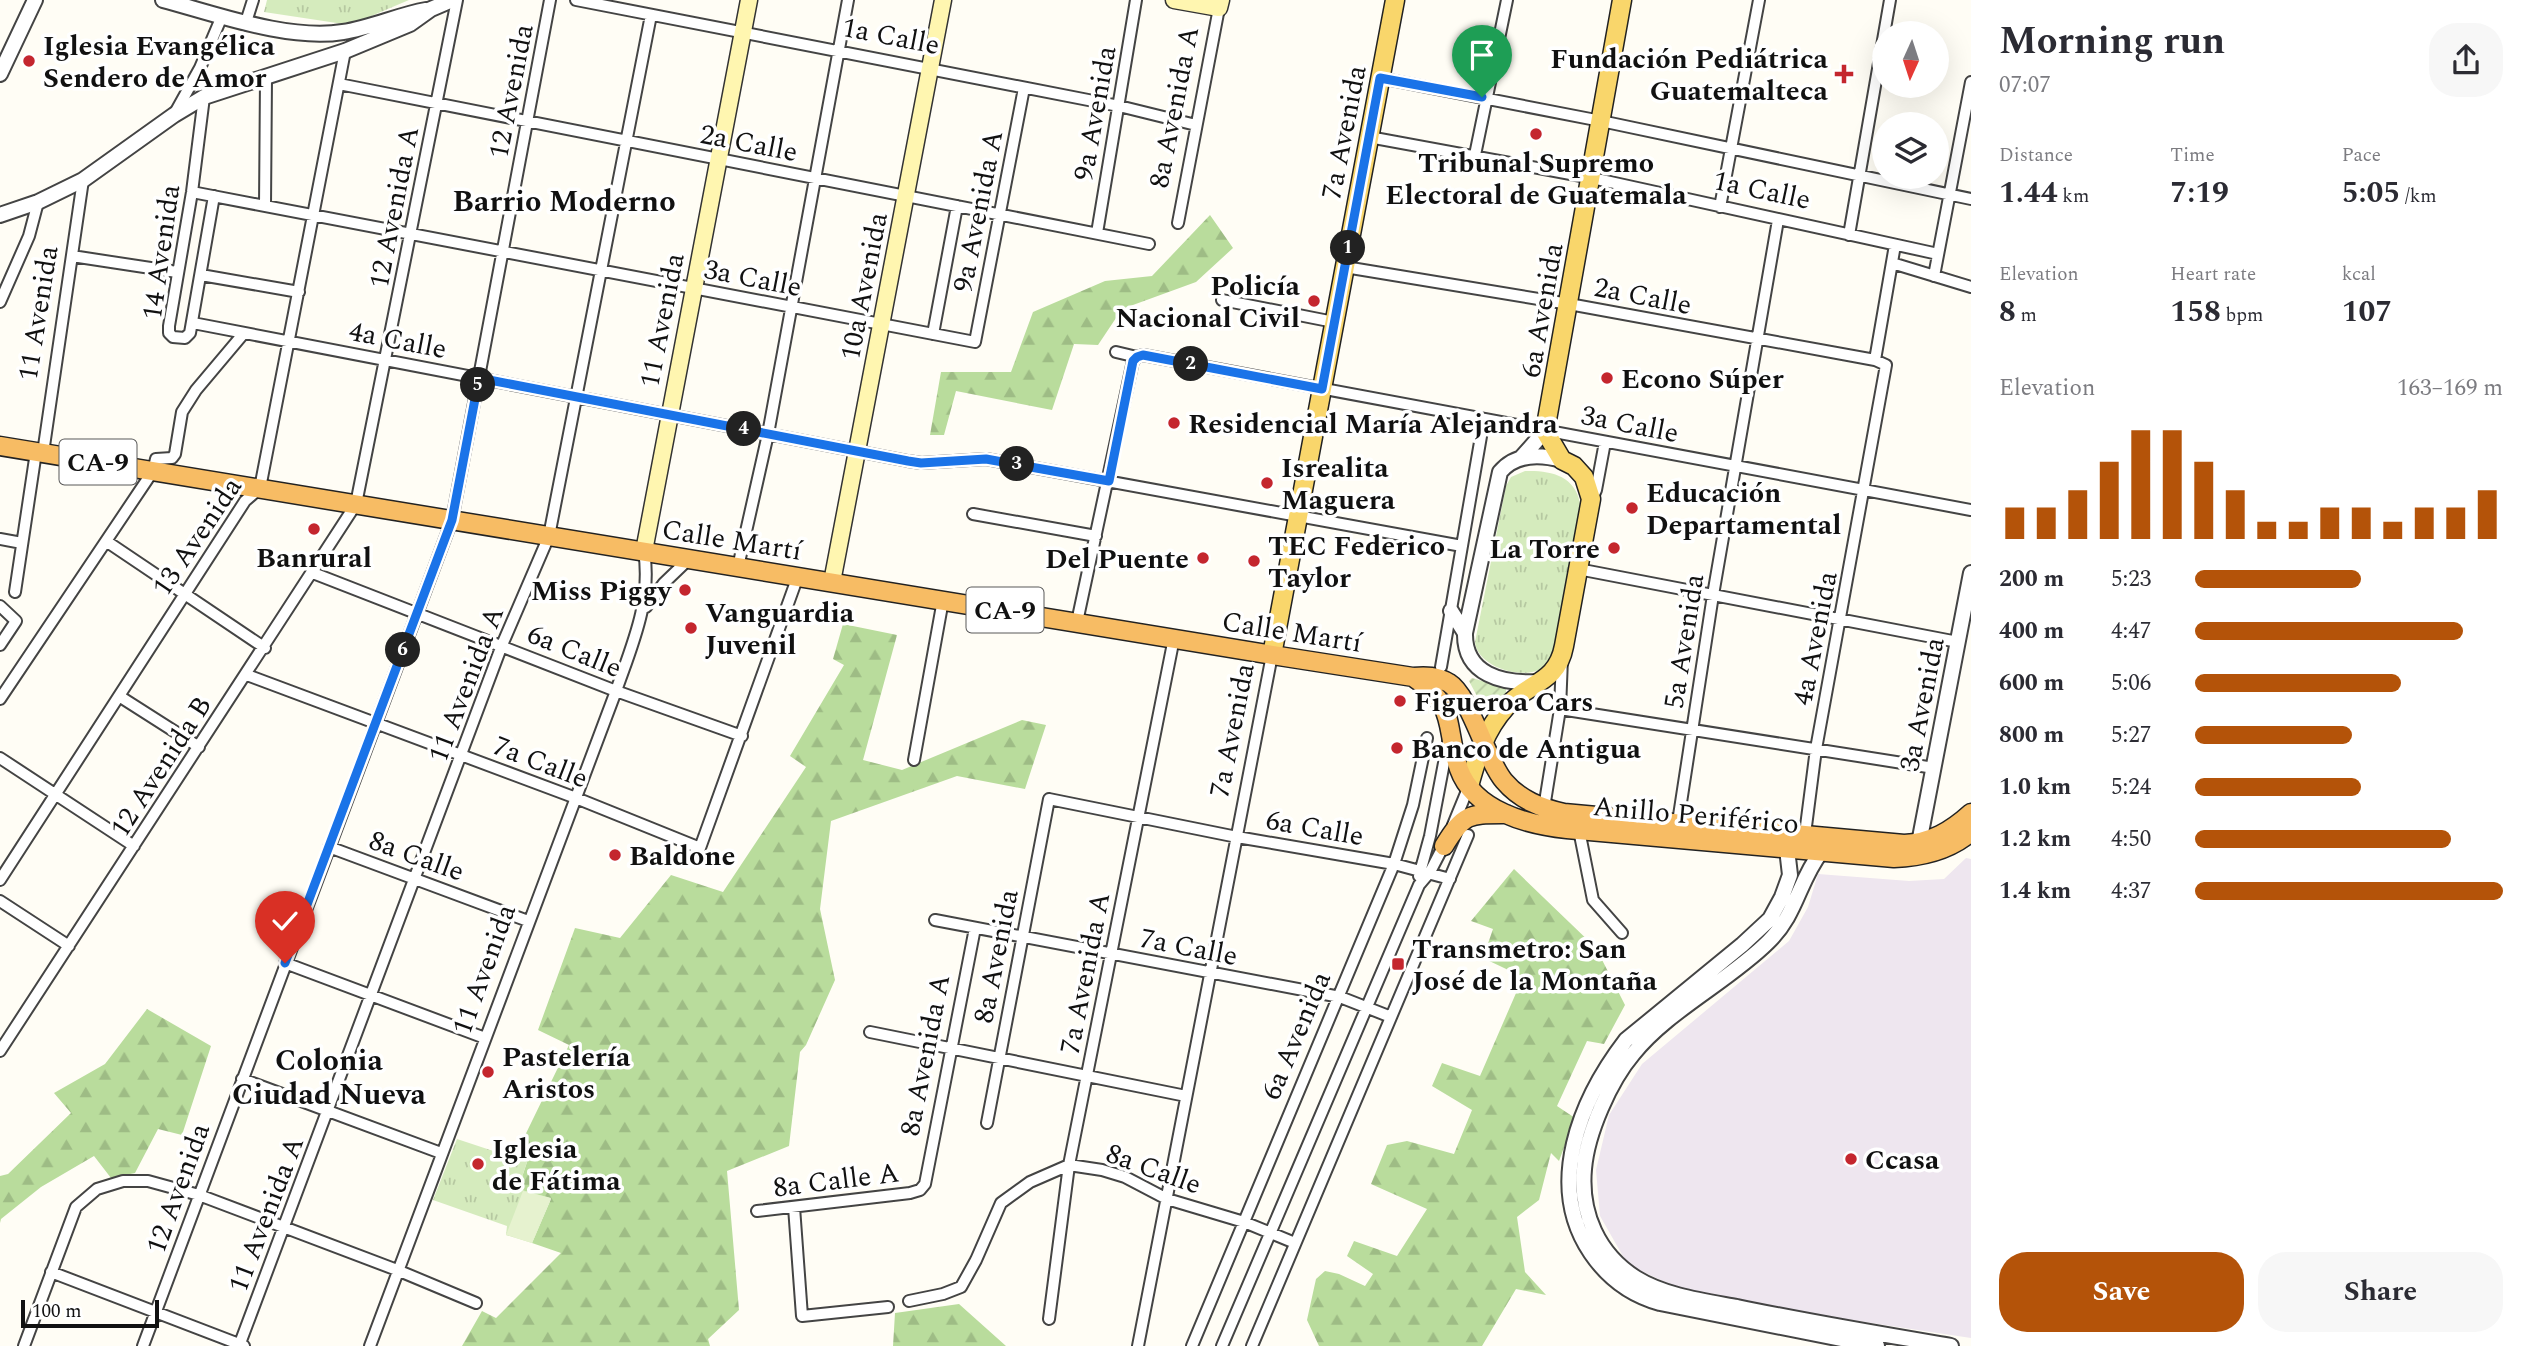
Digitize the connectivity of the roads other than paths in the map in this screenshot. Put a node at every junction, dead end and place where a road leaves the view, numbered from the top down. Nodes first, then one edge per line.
1 (35, 0) edge
2 (163, 0) edge
3 (253, 0) edge
4 (454, 0) edge
5 (550, 0) edge
6 (576, 0) edge
7 (749, 0) edge
8 (848, 0) edge
9 (943, 0) edge
10 (1136, 0) edge
11 (1174, 0) edge
12 (1395, 0) edge
13 (1507, 0) edge
14 (1622, 0) edge
15 (1759, 0) edge
16 (1890, 0) edge
17 (1220, 4) edge
18 (431, 9) junction
19 (651, 15) junction
20 (222, 16) junction
21 (246, 22) junction
22 (743, 33) junction
23 (345, 51) junction
24 (839, 52) junction
25 (930, 69) junction
26 (0, 74) edge
27 (266, 78) junction
28 (1380, 78) junction
29 (1971, 82) edge
30 (339, 84) junction
31 (1024, 88) junction
32 (204, 97) junction
33 (1487, 98) junction
34 (437, 104) junction
35 (1119, 106) junction
36 (174, 115) junction
37 (527, 121) junction
38 (1601, 121) junction
39 (1196, 125) junction
40 (1369, 137) junction
41 (626, 141) junction
42 (1731, 149) junction
43 (1475, 155) junction
44 (719, 159) junction
45 (1858, 175) junction
46 (815, 178) junction
47 (1592, 178) junction
48 (83, 180) junction
49 (192, 192) junction
50 (1950, 194) junction
51 (215, 196) junction
52 (907, 196) junction
53 (1971, 200) edge
54 (38, 202) junction
55 (265, 206) junction
56 (957, 206) junction
57 (1720, 207) junction
58 (0, 215) edge
59 (1000, 215) junction
60 (314, 216) junction
61 (1778, 220) junction
62 (1178, 223) dead end
63 (1097, 233) junction
64 (411, 234) junction
65 (1849, 235) junction
66 (1149, 244) dead end
67 (1895, 245) junction
68 (503, 252) junction
69 (1938, 254) junction
70 (72, 256) junction
71 (1892, 263) junction
72 (1345, 267) junction
73 (601, 271) junction
74 (177, 272) junction
75 (201, 275) junction
76 (1934, 276) junction
77 (1971, 287) edge
78 (694, 289) junction
79 (299, 292) junction
80 (1222, 300) dead end
81 (0, 302) edge
82 (1569, 304) junction
83 (791, 307) junction
84 (1334, 322) junction
85 (193, 323) junction
86 (883, 325) junction
87 (244, 333) junction
88 (933, 334) junction
89 (1758, 340) junction
90 (289, 341) junction
91 (975, 342) joint
92 (1116, 352) dead end
93 (1137, 357) junction
94 (386, 360) junction
95 (1875, 360) junction
96 (1887, 369) joint
97 (479, 378) junction
98 (1322, 389) junction
99 (576, 397) junction
100 (670, 415) junction
101 (1484, 419) junction
102 (1545, 430) junction
103 (768, 434) junction
104 (1605, 442) junction
105 (0, 446) edge
106 (39, 452) junction
107 (859, 452) junction
108 (1522, 457) junction
109 (1562, 460) junction
110 (1735, 466) junction
111 (153, 471) junction
112 (1109, 481) junction
113 (260, 488) junction
114 (1865, 491) junction
115 (356, 504) junction
116 (1590, 504) junction
117 (1971, 510) edge
118 (974, 513) dead end
119 (1298, 516) junction
120 (452, 520) junction
121 (549, 536) junction
122 (1096, 536) junction
123 (0, 539) edge
124 (106, 541) junction
125 (22, 542) junction
126 (1462, 546) junction
127 (644, 551) junction
128 (689, 559) junction
129 (738, 567) junction
130 (1578, 569) junction
131 (313, 573) junction
132 (1971, 573) edge
133 (798, 576) junction
134 (832, 582) junction
135 (15, 592) dead end
136 (185, 594) junction
137 (1713, 594) junction
138 (943, 600) junction
139 (0, 606) edge
140 (644, 609) junction
141 (1451, 611) junction
142 (416, 612) junction
143 (1841, 619) junction
144 (1077, 622) junction
145 (1465, 633) junction
146 (1174, 638) junction
147 (1958, 642) junction
148 (502, 645) junction
149 (0, 646) edge
150 (265, 648) junction
151 (1272, 655) junction
152 (1562, 657) junction
153 (1441, 667) dead end
154 (247, 675) junction
155 (1413, 677) junction
156 (1538, 682) junction
157 (616, 691) junction
158 (119, 696) junction
159 (0, 699) edge
160 (1560, 709) junction
161 (376, 723) junction
162 (1693, 730) junction
163 (1479, 733) junction
164 (742, 736) junction
165 (1452, 736) junction
166 (1427, 738) dead end
167 (199, 747) junction
168 (1816, 750) junction
169 (462, 756) junction
170 (0, 758) edge
171 (914, 760) dead end
172 (1934, 768) junction
173 (1469, 786) junction
174 (55, 794) junction
175 (576, 798) junction
176 (1049, 799) joint
177 (1544, 808) junction
178 (1971, 813) edge
179 (1508, 814) junction
180 (1139, 816) junction
181 (1678, 822) junction
182 (1579, 830) junction
183 (1805, 834) junction
184 (1969, 836) edge
185 (1237, 837) junction
186 (1457, 838) junction
187 (1919, 843) junction
188 (134, 846) junction
189 (329, 847) junction
190 (1787, 849) junction
191 (1821, 852) junction
192 (1394, 864) junction
193 (1424, 871) junction
194 (415, 878) junction
195 (1450, 879) junction
196 (0, 880) edge
197 (0, 901) edge
198 (935, 920) dead end
199 (528, 921) junction
200 (975, 928) junction
201 (1622, 933) dead end
202 (1022, 937) junction
203 (69, 946) junction
204 (1111, 954) junction
205 (285, 963) junction
206 (1210, 973) junction
207 (371, 993) junction
208 (1340, 997) junction
209 (1366, 1007) junction
210 (1391, 1017) junction
211 (870, 1032) dead end
212 (485, 1038) junction
213 (2, 1045) edge
214 (1630, 1045) junction
215 (953, 1048) junction
216 (999, 1058) junction
217 (1087, 1076) junction
218 (242, 1079) junction
219 (1186, 1096) junction
220 (328, 1111) junction
221 (987, 1123) dead end
222 (441, 1153) junction
223 (1069, 1166) junction
224 (920, 1190) joint
225 (199, 1195) junction
226 (1167, 1199) junction
227 (794, 1207) junction
228 (757, 1211) dead end
229 (1244, 1222) junction
230 (284, 1227) junction
231 (1270, 1233) junction
232 (1295, 1243) junction
233 (397, 1270) junction
234 (51, 1272) junction
235 (909, 1301) dead end
236 (476, 1303) dead end
237 (888, 1307) dead end
238 (156, 1312) junction
239 (1049, 1319) dead end
240 (1814, 1334) edge
241 (1896, 1341) edge
242 (241, 1345) edge
243 (24, 1346) edge
244 (143, 1346) edge
245 (370, 1346) edge
246 (1138, 1346) edge
247 (1192, 1346) edge
248 (1222, 1346) edge
249 (1252, 1346) edge
250 (1877, 1346) edge
251 (1951, 1346) edge

1 - 26 street
2 - 20 street
3 - 21 street
4 - 18 street
4 - 34 street, 12 Avenida A
5 - 37 street, 12 Avenida
6 - 19 street, 1a Calle
7 - 22 main road, 11 Avenida
8 - 24 street
9 - 25 main road, 10a Avenida
10 - 35 street, 9a Avenida
11 - 17 main road
12 - 28 main road, 7a Avenida
13 - 33 street
14 - 38 main road, 6a Avenida
15 - 42 street
16 - 45 street
17 - 39 street, 8a Avenida A
18 - 21 street
18 - 23 street
19 - 22 street, 1a Calle
19 - 41 street, 11 Avenida A
20 - 21 street
20 - 36 street
22 - 24 street, 1a Calle
22 - 44 main road, 11 Avenida
23 - 27 street
23 - 30 street, 13 Avenida
24 - 25 street, 1a Calle
24 - 46 street
25 - 31 street, 1a Calle
25 - 52 main road, 10a Avenida
27 - 32 street
27 - 55 street
28 - 33 street, 1a Calle
28 - 40 main road, 7a Avenida
29 - 50 street
30 - 34 street, 2a Calle
30 - 60 street, 13 Avenida
31 - 35 street, 1a Calle
31 - 59 street, 9a Avenida A
32 - 36 street
32 - 49 street, 14 Avenida
33 - 38 street, 1a Calle
33 - 43 street
34 - 37 street, 2a Calle
34 - 64 street, 12 Avenida A
35 - 39 street, 1a Calle
35 - 63 street, 9a Avenida
36 - 48 street
37 - 41 street, 2a Calle
37 - 68 street, 12 Avenida
38 - 42 street, 1a Calle
38 - 47 main road, 6a Avenida
39 - 62 street, 8a Avenida A
40 - 43 street, 1a Calle
40 - 72 main road, 7a Avenida
41 - 44 street, 2a Calle
41 - 73 street, 11 Avenida A
42 - 45 street, 1a Calle
42 - 57 street
43 - 47 street, 1a Calle
44 - 46 street, 2a Calle
44 - 78 main road, 11 Avenida
45 - 50 street, 1a Calle
45 - 65 street
46 - 52 street, 2a Calle
46 - 83 street
47 - 57 street, 1a Calle
47 - 82 main road, 6a Avenida
48 - 54 street
48 - 70 street, 11 Avenida
49 - 51 street, 3a Calle
49 - 74 street, 14 Avenida
50 - 53 street, 1a Calle
50 - 69 street
51 - 55 street, 3a Calle
51 - 75 street, 14 Avenida
52 - 56 street, 2a Calle
52 - 86 main road, 10a Avenida
54 - 58 street
54 - 81 street
55 - 60 street, 3a Calle
56 - 59 street, 2a Calle
56 - 88 street
57 - 61 street, 1a Calle
59 - 63 street, 2a Calle
59 - 91 street, 9a Avenida A
60 - 64 street, 3a Calle
60 - 79 street, 13 Avenida
61 - 65 street, 1a Calle
61 - 89 street, 5a Avenida
63 - 66 street, 2a Calle
64 - 68 street, 3a Calle
64 - 94 street, 12 Avenida A
65 - 67 street, 1a Calle
67 - 69 street, 1a Calle
67 - 71 street
68 - 73 street, 3a Calle
68 - 97 street, 12 Avenida
69 - 76 street
70 - 74 street
70 - 106 street, 11 Avenida
71 - 76 street
71 - 95 street
72 - 82 street, 2a Calle
72 - 84 main road, 7a Avenida
73 - 78 street, 3a Calle
73 - 99 street, 11 Avenida A
74 - 85 street, 14 Avenida
75 - 79 street
75 - 85 street, 14 Avenida
76 - 77 street
78 - 83 street, 3a Calle
78 - 100 main road, 11 Avenida
79 - 90 street, 13 Avenida
80 - 84 street
82 - 89 street, 2a Calle
82 - 102 main road, 6a Avenida
83 - 86 street, 3a Calle
83 - 103 street
84 - 98 main road, 7a Avenida
85 - 87 street, 4a Calle
86 - 88 street, 3a Calle
86 - 107 main road, 10a Avenida
87 - 90 street, 4a Calle
87 - 111 street
88 - 91 street, 3a Calle
89 - 95 street, 2a Calle
89 - 110 street, 5a Avenida
90 - 94 street, 4a Calle
90 - 113 street, 13 Avenida
92 - 93 street, 3a Calle
93 - 98 street, 3a Calle
93 - 112 street
94 - 97 street, 4a Calle
94 - 115 street, 12 Avenida A
95 - 96 street, 2a Calle
96 - 114 street, 4a Avenida
97 - 99 street, 4a Calle
97 - 120 street, 12 Avenida
98 - 101 street, 3a Calle
98 - 119 main road, 7a Avenida
99 - 100 street, 4a Calle
99 - 121 street, 11 Avenida A
100 - 103 street, 4a Calle
100 - 127 main road, 11 Avenida
101 - 102 street, 3a Calle
101 - 126 street
102 - 104 street, 3a Calle
102 - 108 street
102 - 109 main road
103 - 107 street, 4a Calle
103 - 129 street
104 - 110 street, 3a Calle
104 - 116 street
105 - 106 highway, CA-9
106 - 111 highway, Calle Martí / CA-9
106 - 125 street, 11 Avenida
107 - 112 street, 4a Calle
107 - 134 main road, 10a Avenida
108 - 109 street
108 - 145 street
109 - 116 main road
110 - 114 street, 3a Calle
110 - 137 street, 5a Avenida
111 - 113 highway, Calle Martí / CA-9
111 - 124 street
112 - 119 street, 4a Calle
112 - 122 street
113 - 115 highway, Calle Martí / CA-9
113 - 136 street, 13 Avenida
114 - 117 street, 3a Calle
114 - 143 street, 4a Avenida
115 - 120 highway, Calle Martí / CA-9
115 - 131 street, 12 Avenida B
116 - 130 main road
118 - 122 street
119 - 126 street, 4a Calle
119 - 151 main road, 7a Avenida
120 - 121 highway, Calle Martí / CA-9
120 - 142 street, 12 Avenida
121 - 127 highway, Calle Martí / CA-9
121 - 148 street, 11 Avenida A
122 - 144 street
123 - 125 street
124 - 136 street
124 - 159 street
125 - 135 street, 11 Avenida
126 - 141 street
127 - 128 highway, Calle Martí / CA-9
127 - 140 street, 11 Avenida
128 - 129 highway, Calle Martí / CA-9
128 - 140 street, 11 Avenida
129 - 133 highway, Calle Martí / CA-9
130 - 137 street
130 - 152 main road
131 - 142 street, 6a Calle
131 - 150 street, 12 Avenida B
132 - 147 street, 3a Avenida
133 - 134 highway, Calle Martí / CA-9
133 - 164 street
134 - 138 highway, Calle Martí / CA-9
136 - 150 street
136 - 158 street, 13 Avenida
137 - 143 street
137 - 162 street, 5a Avenida
138 - 144 highway, Calle Martí / CA-9
138 - 171 street
139 - 149 street
140 - 157 street, 11 Avenida
141 - 145 street
141 - 153 street
142 - 148 street, 6a Calle
142 - 161 street, 12 Avenida
143 - 147 street
143 - 168 street, 4a Avenida
144 - 146 highway, Calle Martí / CA-9
145 - 156 street
146 - 151 highway, Calle Martí / CA-9
146 - 180 street, 7a Avenida A
147 - 172 street, 3a Avenida
148 - 157 street, 6a Calle
148 - 169 street, 11 Avenida A
150 - 154 street, 12 Avenida B
151 - 155 highway, Calle Martí / CA-9
151 - 185 street, 7a Avenida
152 - 156 main road
152 - 160 street
154 - 161 street, 7a Calle
154 - 167 street, 12 Avenida B
155 - 163 highway, Calle Martí / CA-9
155 - 165 highway
156 - 163 main road
157 - 164 street, 6a Calle
157 - 175 street, 11 Avenida
158 - 167 street
158 - 174 street, 13 Avenida
160 - 162 street
160 - 177 street
161 - 169 street, 7a Calle
161 - 189 street, 12 Avenida
162 - 168 street
162 - 181 street, 5a Avenida
163 - 165 main road
163 - 165 highway
163 - 173 main road
163 - 177 highway, Anillo Periférico
164 - 175 street, 7a Calle
165 - 173 highway
165 - 193 street
166 - 192 street, 6a Avenida
167 - 188 street, 12 Avenida B
168 - 172 street
168 - 183 street, 4a Avenida
169 - 175 street, 7a Calle
169 - 194 street, 11 Avenida A
170 - 174 street
172 - 187 street, 3a Avenida
173 - 179 highway, Anillo Periférico
173 - 186 street
174 - 188 street
174 - 196 street, 13 Avenida
175 - 199 street, 11 Avenida
176 - 180 street, 6a Calle
176 - 202 street, 8a Avenida
177 - 181 highway, Anillo Periférico
178 - 187 highway, Anillo Periférico
179 - 182 highway, Anillo Periférico
179 - 186 highway
180 - 185 street, 6a Calle
180 - 204 street, 7a Avenida A
181 - 183 highway, Anillo Periférico
182 - 190 highway, Anillo Periférico
182 - 201 street
183 - 187 highway, Anillo Periférico
184 - 191 highway, Anillo Periférico
185 - 192 street, 6a Calle
185 - 206 street, 7a Avenida
186 - 193 street
186 - 195 street
188 - 203 street, 12 Avenida B
189 - 194 street, 8a Calle
189 - 205 street, 12 Avenida
190 - 191 highway, Anillo Periférico
190 - 214 street
191 - 214 street
192 - 193 street, 6a Calle
192 - 208 street, 6a Avenida
193 - 195 street, 6a Calle
193 - 209 street
194 - 199 street, 8a Calle
194 - 207 street, 11 Avenida A
195 - 210 street
197 - 203 street
198 - 200 street, 7a Calle
199 - 212 street, 11 Avenida
200 - 202 street, 7a Calle
200 - 215 street, 8a Avenida A
202 - 204 street, 7a Calle
202 - 216 street, 8a Avenida
203 - 213 street, 12 Avenida B
204 - 206 street, 7a Calle
204 - 217 street, 7a Avenida A
205 - 207 street
205 - 218 street, 12 Avenida
206 - 208 street, 7a Calle
206 - 219 street, 7a Avenida
207 - 212 street
207 - 220 street, 11 Avenida A
208 - 209 street, 7a Calle
208 - 229 street, 6a Avenida
209 - 210 street, 7a Calle
209 - 231 street
210 - 232 street
211 - 215 street
212 - 222 street, 11 Avenida
214 - 240 street
215 - 216 street
215 - 224 street, 8a Avenida A
216 - 217 street
216 - 221 street, 8a Avenida
217 - 219 street
217 - 223 street, 7a Avenida A
218 - 220 street
218 - 225 street, 12 Avenida
219 - 226 street, 7a Avenida
220 - 222 street
220 - 230 street, 11 Avenida A
222 - 233 street, 11 Avenida
223 - 226 street, 8a Calle
223 - 235 street, 8a Calle
223 - 239 street, 7a Avenida A
224 - 227 street, 8a Calle A
225 - 230 street
225 - 234 street
225 - 238 street, 12 Avenida
226 - 229 street, 8a Calle
226 - 246 street, 7a Avenida
227 - 228 street, 8a Calle A
227 - 237 street
229 - 231 street, 8a Calle
229 - 247 street, 6a Avenida
230 - 233 street
230 - 242 street, 11 Avenida A
231 - 232 street, 8a Calle
231 - 248 street
232 - 249 street
233 - 236 street
233 - 245 street, 11 Avenida
234 - 238 street
234 - 243 street
238 - 242 street
238 - 244 street, 12 Avenida
240 - 241 street
240 - 250 street
241 - 251 street

